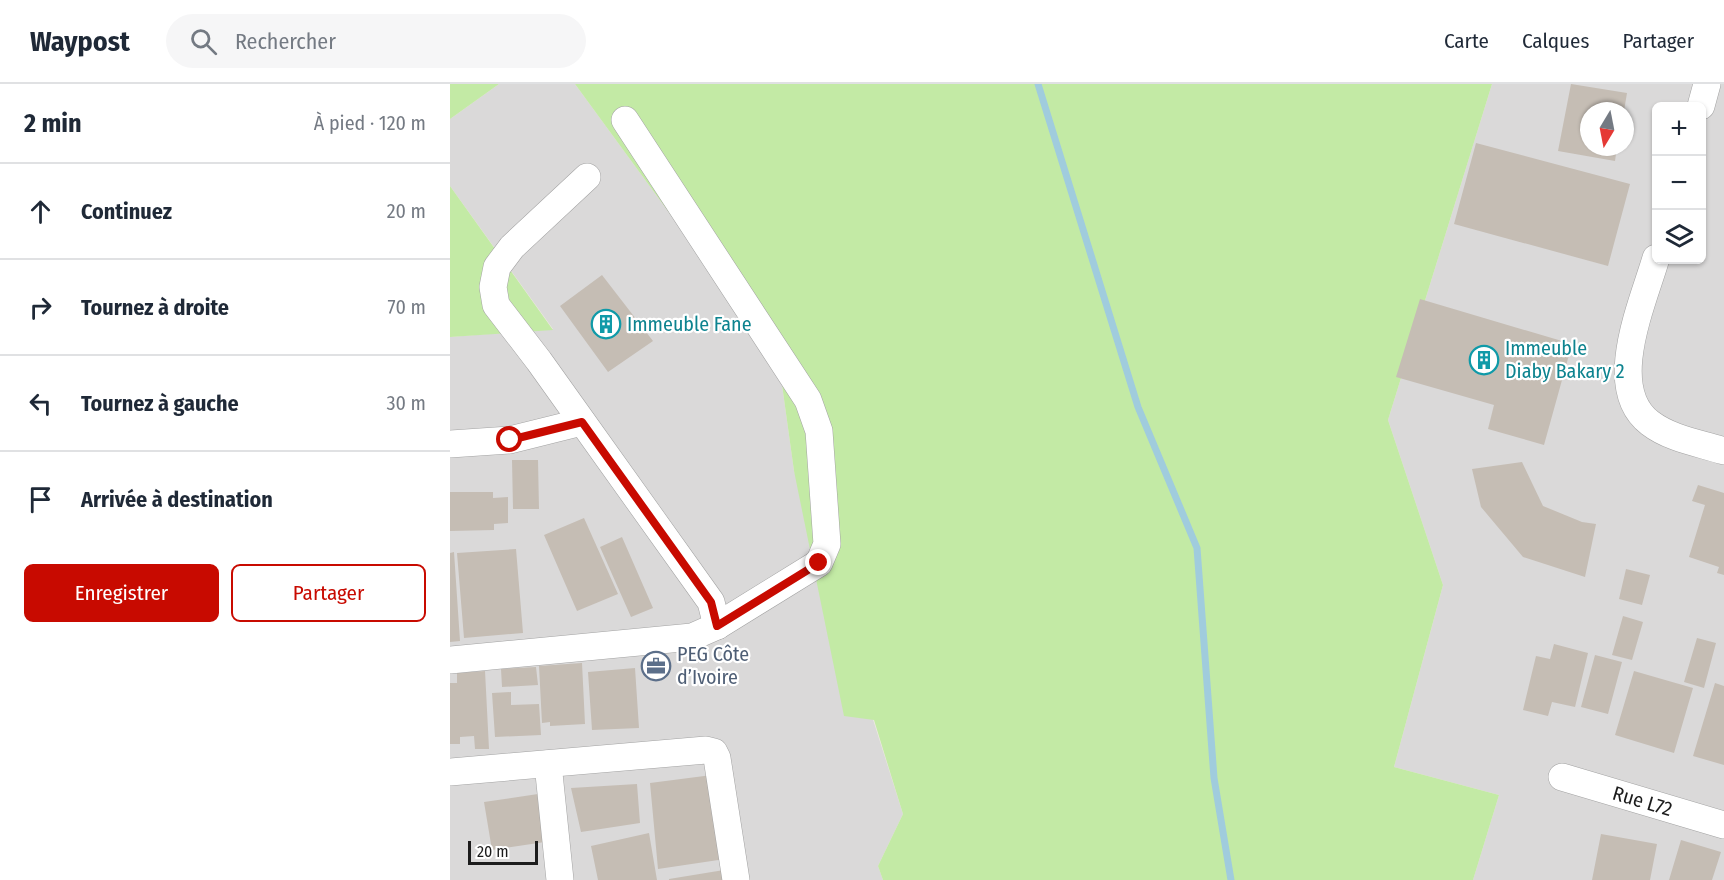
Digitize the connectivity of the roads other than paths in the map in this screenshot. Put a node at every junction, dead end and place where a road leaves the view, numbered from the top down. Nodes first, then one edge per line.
1 (1707, 84) edge
2 (1702, 102) edge
3 (625, 120) dead end
4 (587, 177) dead end
5 (1654, 264) edge
6 (582, 422) junction
7 (450, 444) edge
8 (1724, 451) edge
9 (717, 626) junction
10 (450, 660) edge
11 (548, 764) junction
12 (450, 772) edge
13 (1562, 777) dead end
14 (1724, 825) edge
15 (560, 880) edge
16 (736, 880) edge

1 - 2 street
3 - 9 street
4 - 6 street
5 - 8 street
6 - 7 street
6 - 9 street
9 - 10 street
11 - 12 street
11 - 15 street
11 - 16 street
13 - 14 street, Rue L72

